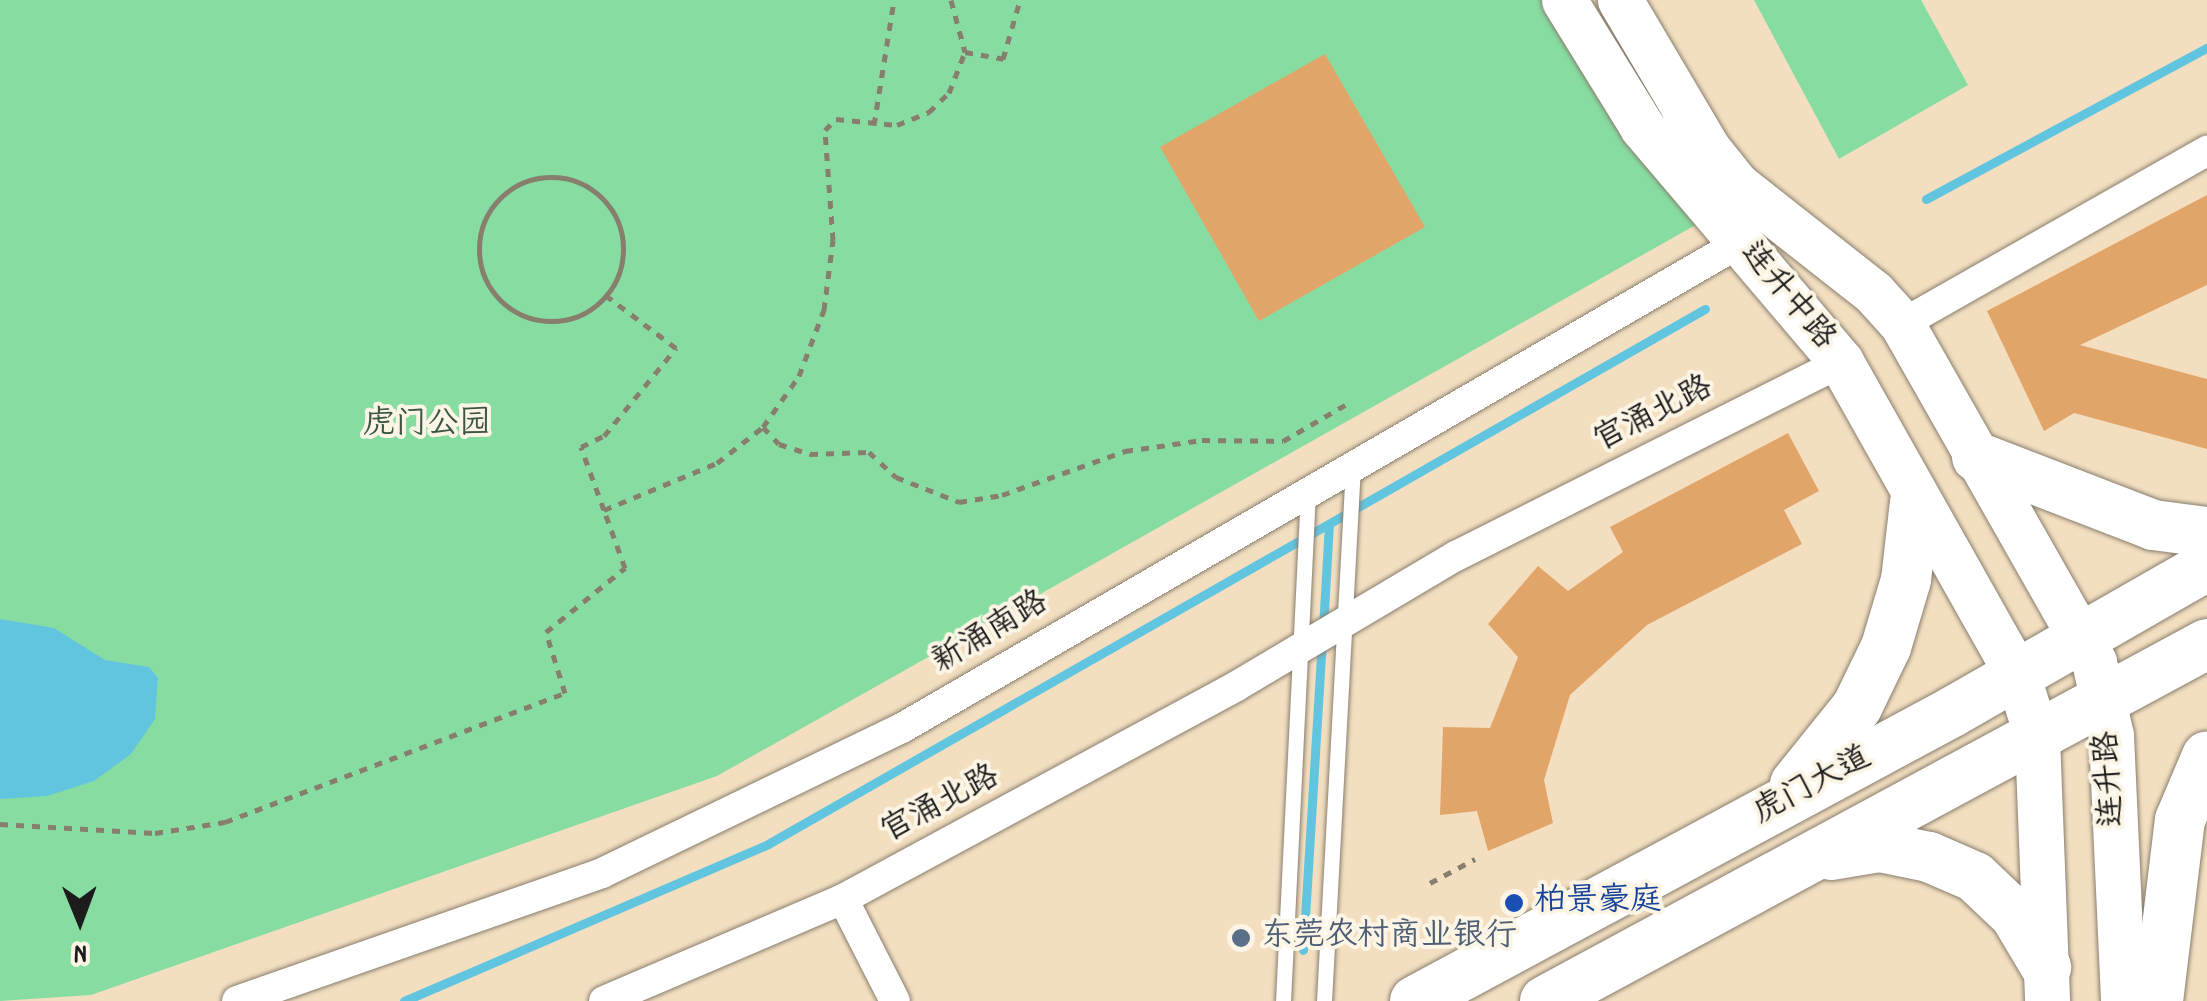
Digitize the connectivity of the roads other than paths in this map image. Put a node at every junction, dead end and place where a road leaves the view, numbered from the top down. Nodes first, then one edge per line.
1 (1564, 0) edge
2 (1620, 0) edge
3 (2207, 151) edge
4 (1740, 242) junction
5 (1902, 324) junction
6 (1842, 362) junction
7 (1977, 457) junction
8 (1353, 478) junction
9 (1915, 502) junction
10 (1308, 503) junction
11 (2207, 532) edge
12 (2207, 566) edge
13 (2044, 572) joint
14 (1344, 624) junction
15 (2081, 637) junction
16 (2207, 644) edge
17 (1301, 649) junction
18 (2017, 674) junction
19 (2105, 700) junction
20 (2038, 737) junction
21 (2207, 756) edge
22 (1764, 814) junction
23 (1811, 858) junction
24 (843, 899) junction
25 (2047, 984) edge
26 (237, 1001) edge
27 (604, 1001) edge
28 (895, 1001) edge
29 (1282, 1001) edge
30 (1324, 1001) edge
31 (1415, 1001) edge
32 (1544, 1001) edge
33 (2122, 1001) edge
34 (2158, 1001) edge

1 - 4 main road, 连升中路
2 - 5 main road, 连升中路
3 - 5 street
4 - 6 main road, 连升中路
4 - 8 street, 新涌南路
5 - 7 main road, 连升中路
6 - 9 main road, 连升中路
6 - 14 street, 官涌北路
7 - 11 main road
7 - 13 main road, 连升中路
8 - 10 street, 新涌南路
8 - 14 lane
9 - 18 main road, 连升中路
9 - 22 main road
10 - 17 lane
10 - 26 street, 新涌南路
12 - 15 main road, 虎门大道
13 - 15 main road, 连升路
14 - 17 street, 官涌北路
14 - 30 lane
15 - 18 main road, 虎门大道
15 - 19 main road, 连升路
16 - 19 main road, 虎门大道
17 - 24 street, 官涌北路
17 - 29 lane
18 - 20 main road
18 - 22 main road, 虎门大道
19 - 20 main road, 虎门大道
19 - 33 main road, 连升路
20 - 23 main road, 虎门大道
20 - 25 main road
21 - 34 main road
22 - 31 main road, 虎门大道
23 - 25 main road
23 - 32 main road, 虎门大道
24 - 27 street, 官涌北路
24 - 28 street

